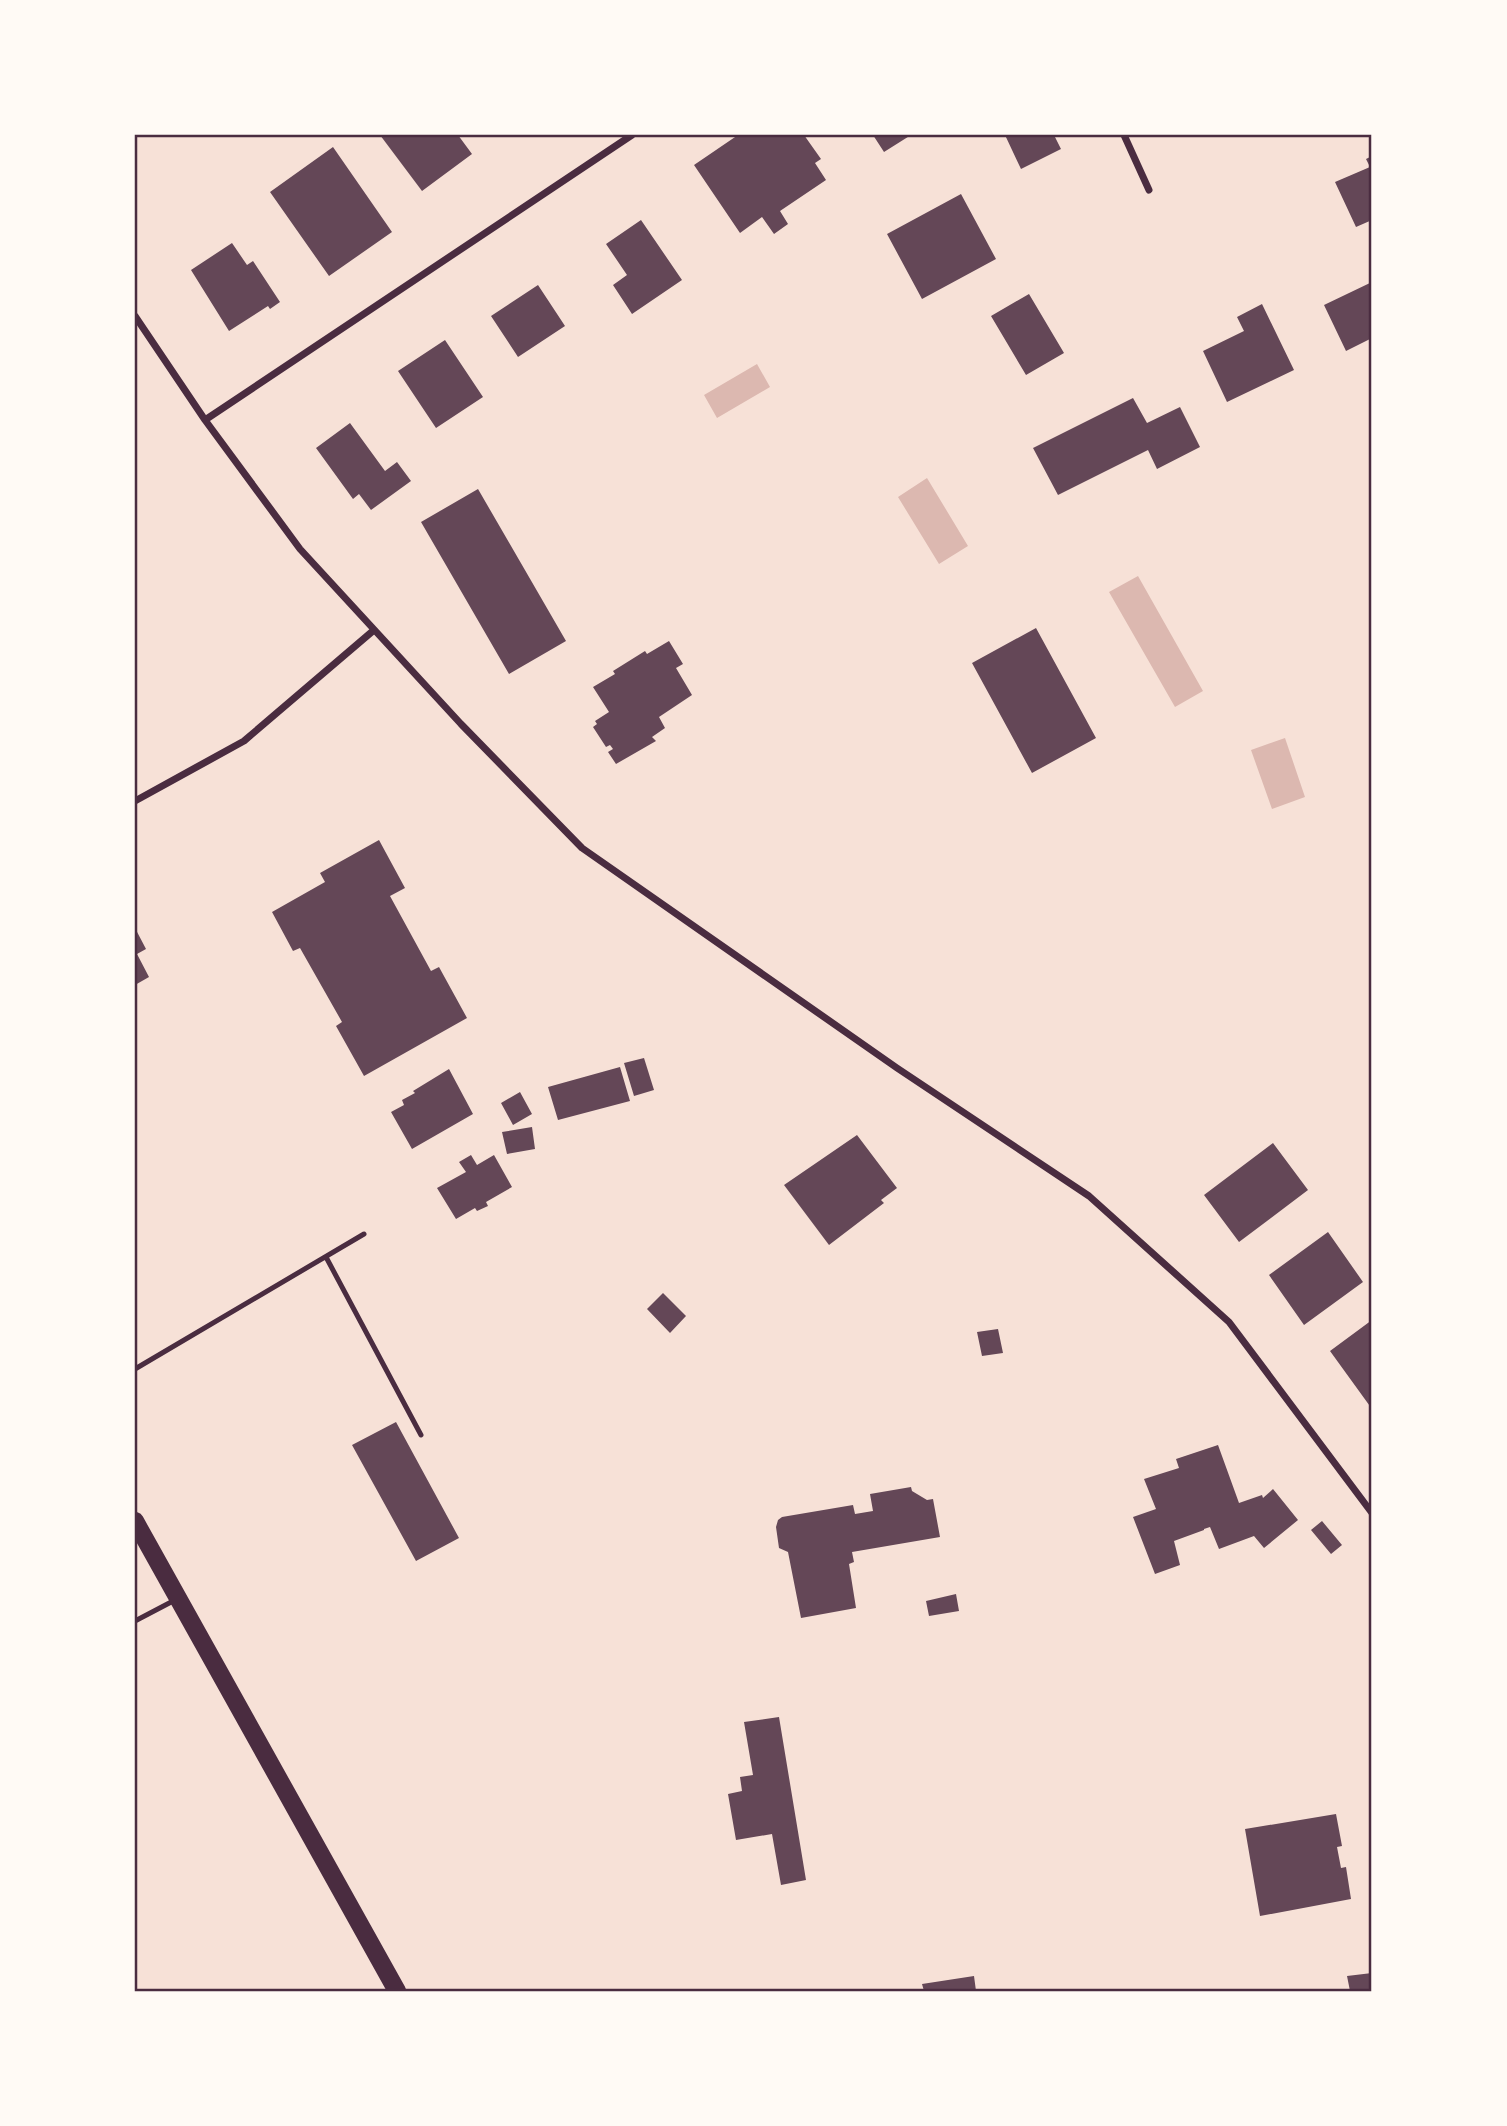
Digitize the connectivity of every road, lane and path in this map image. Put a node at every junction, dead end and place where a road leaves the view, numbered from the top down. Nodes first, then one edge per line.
1 (632, 135) edge
2 (1124, 135) edge
3 (1149, 190) dead end
4 (135, 316) edge
5 (205, 421) junction
6 (374, 630) junction
7 (135, 801) edge
8 (364, 1234) dead end
9 (326, 1257) junction
10 (135, 1369) edge
11 (421, 1435) dead end
12 (1372, 1513) edge
13 (135, 1521) edge
14 (178, 1598) junction
15 (135, 1621) edge
16 (397, 1991) edge

1 - 5 street
2 - 3 street
4 - 5 street
5 - 6 street
6 - 7 street
6 - 12 street
8 - 9 lane
9 - 10 lane
9 - 11 lane
13 - 14 main road
14 - 15 lane
14 - 16 main road

